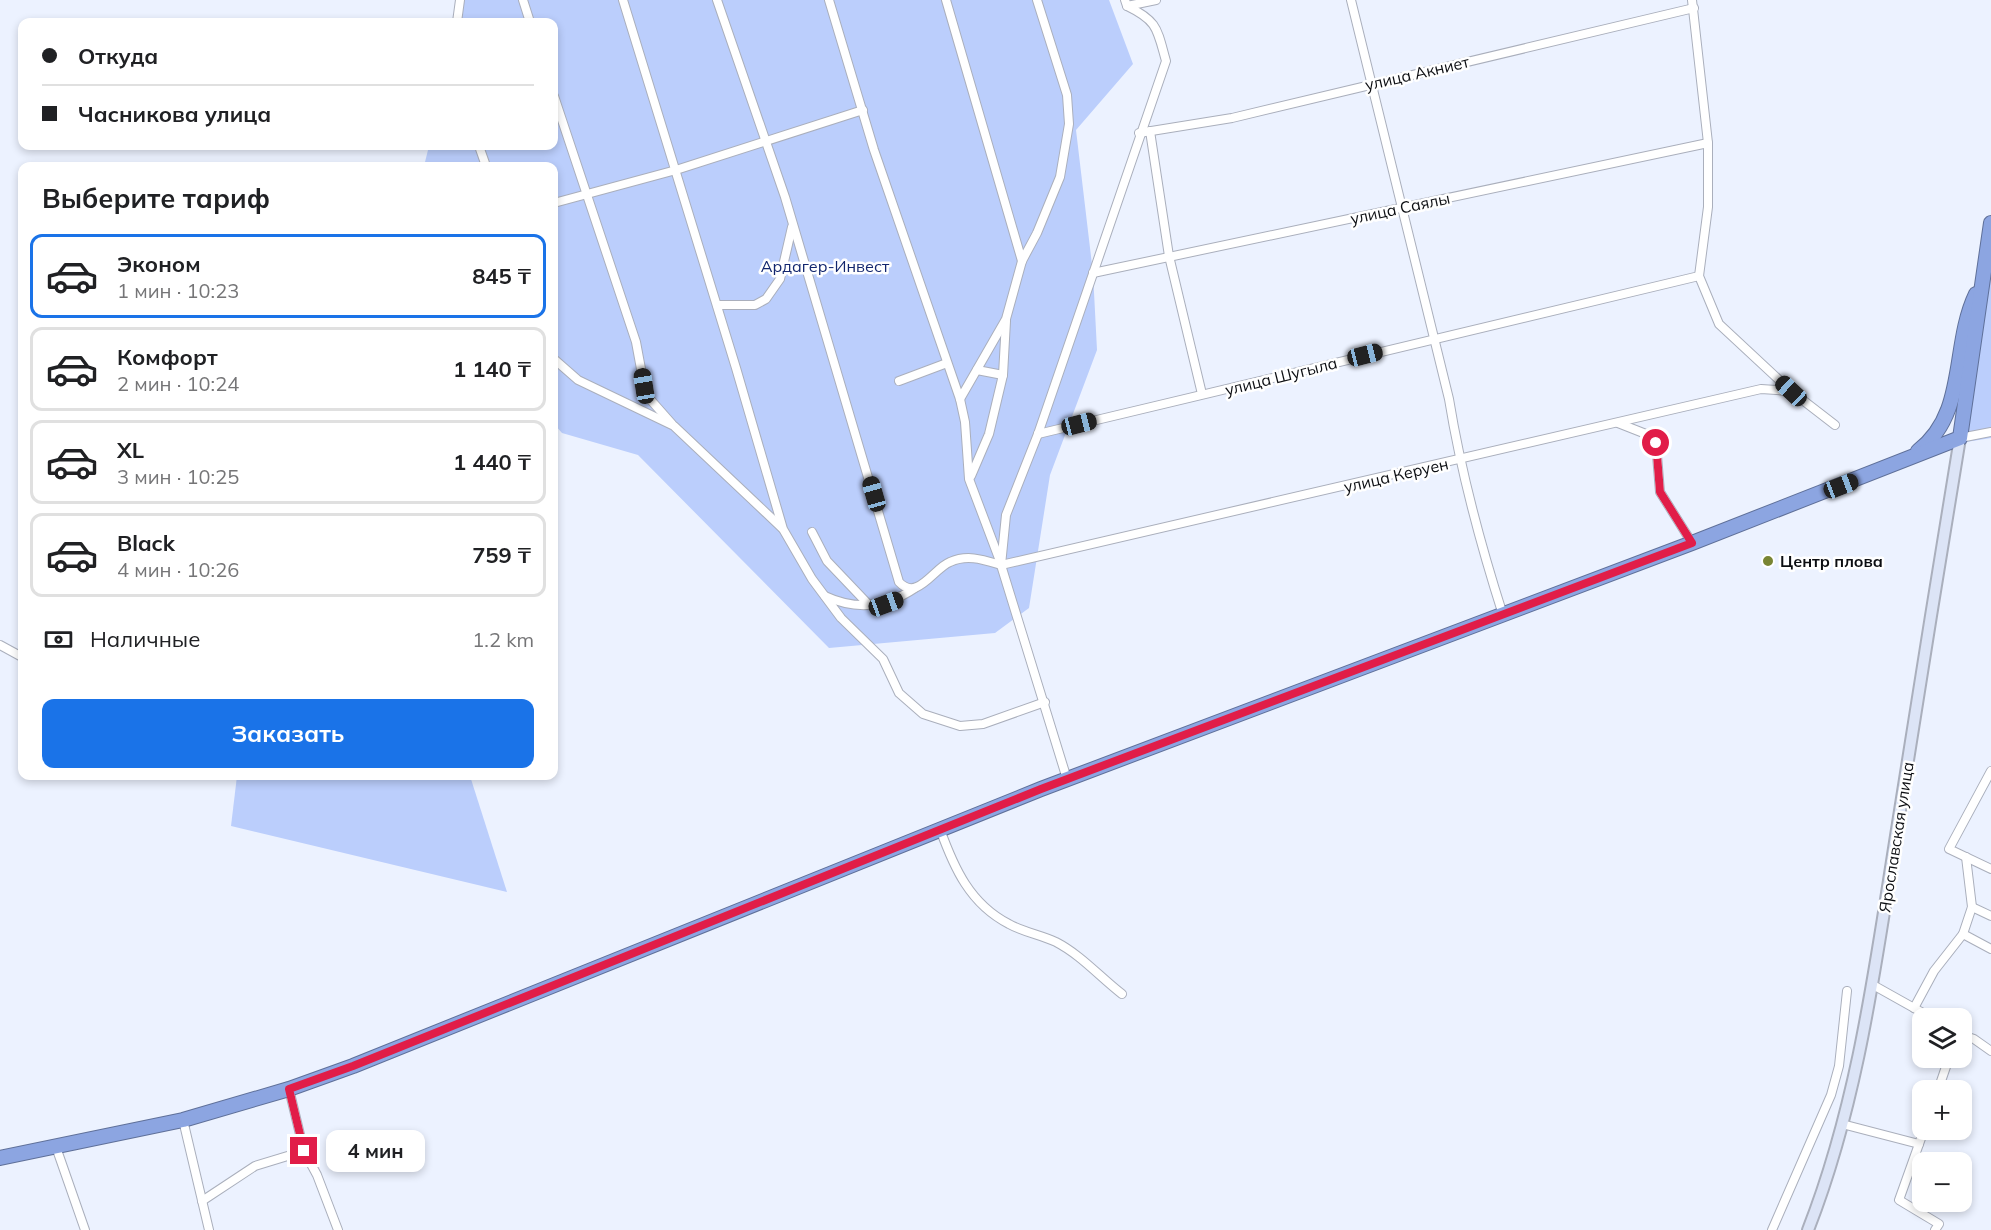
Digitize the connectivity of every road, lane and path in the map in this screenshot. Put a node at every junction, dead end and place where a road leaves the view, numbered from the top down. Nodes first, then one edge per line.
1 (460, 0) edge
2 (523, 0) edge
3 (622, 0) edge
4 (717, 0) edge
5 (829, 0) edge
6 (946, 0) edge
7 (1037, 0) edge
8 (1156, 0) edge
9 (1351, 0) edge
10 (1126, 3) edge
11 (1693, 4) edge
12 (458, 18) edge
13 (529, 18) edge
14 (1373, 83) junction
15 (558, 109) edge
16 (863, 110) junction
17 (1150, 131) junction
18 (1139, 133) junction
19 (764, 143) junction
20 (1708, 143) junction
21 (676, 170) junction
22 (585, 195) junction
23 (558, 203) edge
24 (1403, 207) junction
25 (1991, 223) edge
26 (793, 225) junction
27 (1169, 256) junction
28 (1022, 261) junction
29 (1093, 273) junction
30 (1699, 276) junction
31 (1983, 281) junction
32 (717, 305) junction
33 (1006, 319) junction
34 (1435, 339) junction
35 (558, 362) edge
36 (948, 363) junction
37 (977, 370) junction
38 (1003, 375) junction
39 (898, 381) dead end
40 (1791, 391) junction
41 (1202, 394) junction
42 (960, 399) junction
43 (1617, 423) junction
44 (672, 424) junction
45 (1835, 425) dead end
46 (1991, 432) edge
47 (1038, 434) junction
48 (1960, 438) junction
49 (1459, 460) junction
50 (1904, 462) junction
51 (969, 479) junction
52 (783, 529) junction
53 (812, 532) dead end
54 (1692, 543) junction
55 (1001, 565) junction
56 (916, 588) junction
57 (824, 596) junction
58 (868, 604) junction
59 (1503, 615) junction
60 (0, 645) edge
61 (18, 655) edge
62 (1045, 702) junction
63 (1991, 771) edge
64 (1067, 779) junction
65 (940, 829) junction
66 (1966, 857) junction
67 (1991, 869) edge
68 (1972, 907) junction
69 (1991, 916) edge
70 (1963, 934) junction
71 (1991, 949) edge
72 (1873, 986) junction
73 (1847, 991) dead end
74 (1122, 994) dead end
75 (1914, 1008) joint
76 (1972, 1038) edge
77 (1991, 1051) edge
78 (289, 1089) junction
79 (183, 1120) junction
80 (1842, 1124) junction
81 (1920, 1140) edge
82 (1919, 1144) junction
83 (56, 1147) junction
84 (304, 1151) junction
85 (0, 1158) edge
86 (202, 1201) junction
87 (85, 1230) edge
88 (209, 1230) edge
89 (338, 1230) edge
90 (1772, 1230) edge
91 (1808, 1230) edge
92 (1935, 1230) edge

1 - 12 street
2 - 13 street
3 - 21 street
4 - 19 street
5 - 16 street
6 - 28 street
7 - 28 street
8 - 10 street
9 - 14 street
10 - 18 street
11 - 14 street, улица Акниет
11 - 20 street
14 - 17 street, улица Акниет
14 - 24 street
15 - 22 street
16 - 19 street
16 - 36 street
17 - 18 street, улица Акниет
17 - 27 street
18 - 29 street
19 - 21 street
19 - 26 street
20 - 24 street, улица Саялы
20 - 30 street
21 - 22 street
21 - 32 street
22 - 23 street
22 - 44 street
24 - 27 street, улица Саялы
24 - 34 street
25 - 31 highway
26 - 32 street
26 - 56 street
27 - 29 street, улица Саялы
27 - 41 street
28 - 33 street
29 - 47 street
30 - 34 street, улица Шугыла
30 - 40 street
31 - 48 highway
31 - 50 highway
32 - 52 street
33 - 37 street
33 - 38 street
34 - 41 street, улица Шугыла
34 - 49 street
35 - 44 street
36 - 39 street
36 - 42 street
37 - 38 street
37 - 42 street
38 - 51 street
40 - 43 street, улица Керуен
40 - 45 street
41 - 47 street, улица Шугыла
42 - 51 street
43 - 49 street, улица Керуен
43 - 54 street
44 - 52 street
46 - 48 street
47 - 55 street
48 - 50 highway
48 - 72 main road, Ярославская улица
49 - 55 street, улица Керуен
49 - 59 street
50 - 54 highway
51 - 55 street
52 - 57 street
53 - 58 street
54 - 59 highway
55 - 56 street
55 - 62 street
56 - 58 street
57 - 58 street
57 - 62 street
59 - 64 highway
60 - 61 street
62 - 64 street
63 - 66 street
64 - 65 highway
65 - 74 street
65 - 78 highway
66 - 67 street
66 - 68 street
68 - 69 street
68 - 70 street
70 - 71 street
70 - 75 street
72 - 75 street
72 - 80 main road, Ярославская улица
73 - 90 street
76 - 77 street
78 - 79 highway
78 - 84 street
79 - 83 highway
79 - 86 street
80 - 82 street
80 - 91 main road, Ярославская улица
81 - 82 street
82 - 92 street
83 - 85 highway
83 - 87 street
84 - 86 street
84 - 89 street
86 - 88 street

